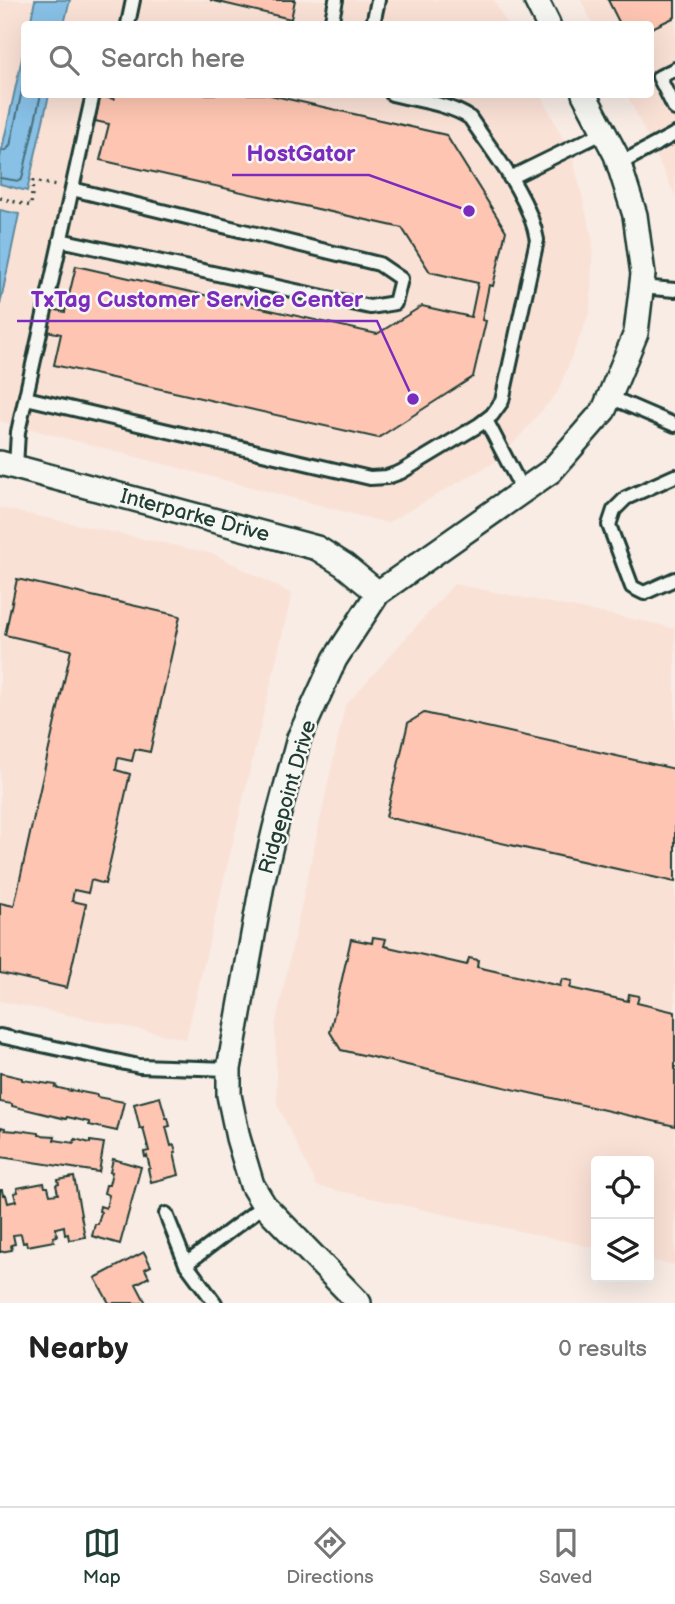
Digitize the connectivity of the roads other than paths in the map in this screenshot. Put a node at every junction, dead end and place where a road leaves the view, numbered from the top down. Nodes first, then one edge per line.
1 (133, 0) edge
2 (336, 0) edge
3 (378, 0) edge
4 (536, 0) edge
5 (129, 21) edge
6 (332, 21) edge
7 (374, 21) edge
8 (546, 21) edge
9 (675, 69) edge
10 (92, 98) edge
11 (408, 98) edge
12 (586, 98) edge
13 (675, 108) edge
14 (604, 132) junction
15 (675, 134) edge
16 (619, 164) junction
17 (510, 178) junction
18 (72, 189) junction
19 (60, 240) junction
20 (641, 287) junction
21 (675, 290) edge
22 (610, 397) junction
23 (26, 398) junction
24 (486, 420) junction
25 (675, 425) edge
26 (8, 465) edge
27 (675, 476) edge
28 (523, 491) junction
29 (675, 579) edge
30 (378, 593) junction
31 (0, 1036) edge
32 (229, 1069) junction
33 (264, 1205) junction
34 (166, 1214) dead end
35 (186, 1264) junction
36 (215, 1303) edge
37 (359, 1303) edge

1 - 5 lane
2 - 6 lane
3 - 7 lane
4 - 8 street
9 - 13 lane
10 - 18 lane
11 - 17 lane
12 - 14 street, Ridgepoint Drive
14 - 16 street, Ridgepoint Drive
14 - 17 lane
15 - 16 lane
16 - 20 street, Ridgepoint Drive
17 - 24 lane
18 - 19 lane
18 - 19 lane
19 - 23 lane
20 - 21 lane
20 - 22 street, Ridgepoint Drive
22 - 25 lane
22 - 28 street, Ridgepoint Drive
23 - 24 lane
23 - 26 lane
24 - 28 lane
26 - 30 street, Interparke Drive
27 - 29 lane
28 - 30 street, Ridgepoint Drive
30 - 32 street, Ridgepoint Drive
31 - 32 lane
32 - 33 street, Ridgepoint Drive
33 - 35 lane
33 - 37 street, Ridgepoint Drive
34 - 35 lane
35 - 36 lane

